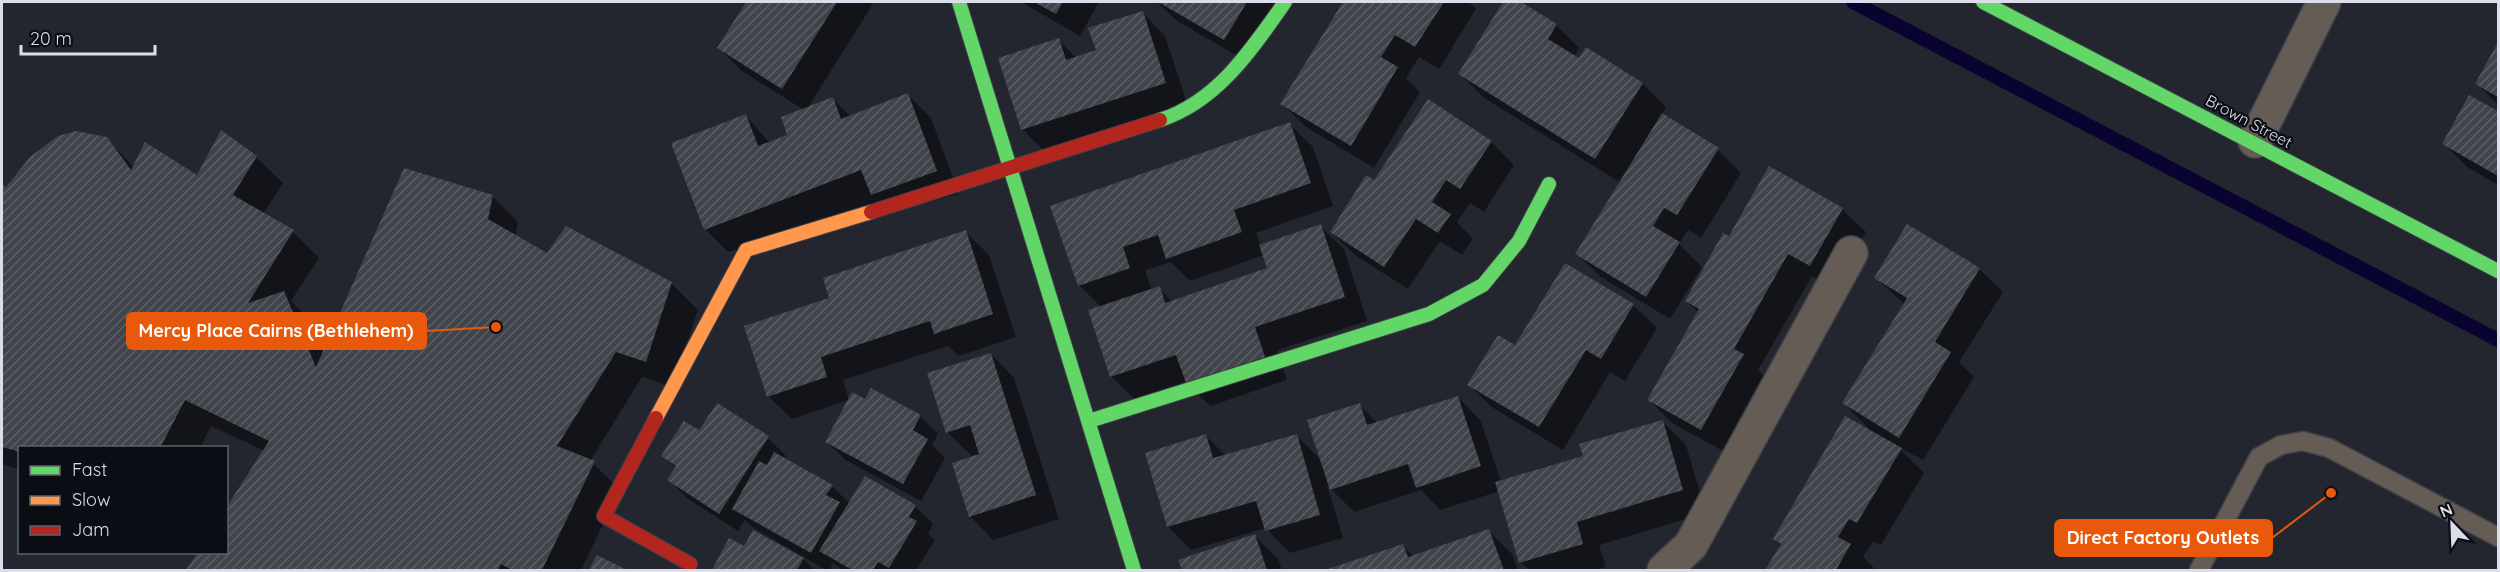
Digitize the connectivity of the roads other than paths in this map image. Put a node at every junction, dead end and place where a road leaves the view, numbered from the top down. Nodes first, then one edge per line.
1 (958, 2) edge
2 (1285, 2) edge
3 (1983, 2) edge
4 (2325, 2) edge
5 (2254, 141) junction
6 (1012, 169) junction
7 (1549, 184) dead end
8 (1851, 254) dead end
9 (2499, 270) edge
10 (1089, 421) junction
11 (2499, 537) edge
12 (690, 564) dead end
13 (1134, 570) edge
14 (1664, 570) edge
15 (2199, 570) edge

1 - 6 street
2 - 6 street
3 - 5 street, Brown Street
4 - 5 street
5 - 9 street, Brown Street
6 - 10 street
6 - 12 street
7 - 10 street
8 - 14 street
10 - 13 street
11 - 15 lane

